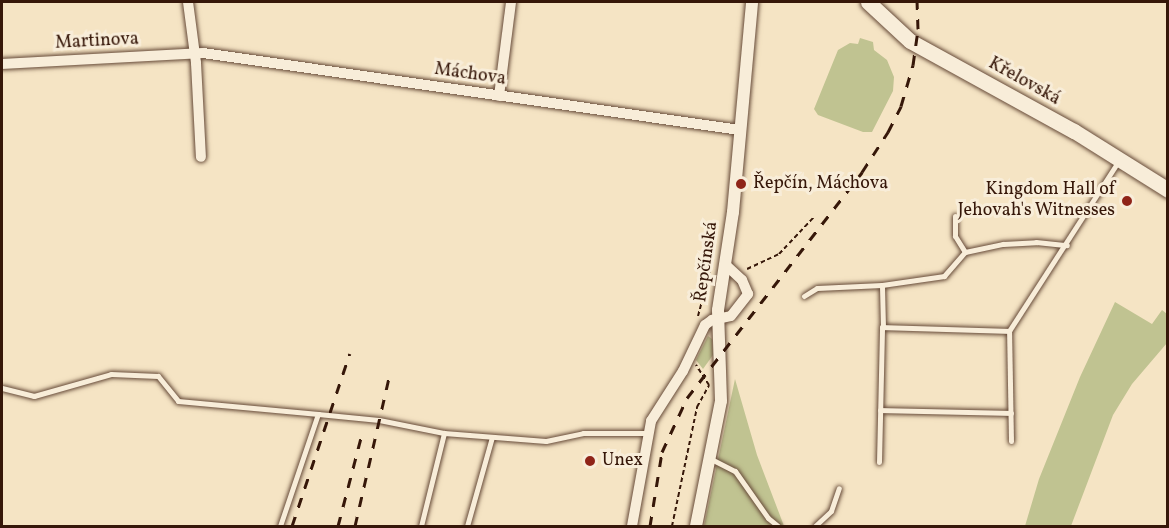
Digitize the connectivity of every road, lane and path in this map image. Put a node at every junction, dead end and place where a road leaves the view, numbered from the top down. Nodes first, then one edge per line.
1 (188, 2) edge
2 (510, 2) edge
3 (752, 2) edge
4 (868, 2) edge
5 (194, 54) junction
6 (2, 64) edge
7 (499, 96) junction
8 (736, 130) junction
9 (201, 157) dead end
10 (1120, 159) junction
11 (1167, 190) edge
12 (955, 216) dead end
13 (813, 218) dead end
14 (1066, 245) junction
15 (965, 252) junction
16 (716, 254) dead end
17 (725, 264) junction
18 (736, 273) junction
19 (882, 285) junction
20 (804, 296) dead end
21 (698, 314) dead end
22 (718, 319) junction
23 (883, 327) junction
24 (1009, 331) junction
25 (694, 363) dead end
26 (2, 388) edge
27 (880, 410) junction
28 (1011, 413) junction
29 (318, 414) junction
30 (444, 433) junction
31 (648, 433) junction
32 (492, 437) junction
33 (1011, 441) dead end
34 (711, 459) junction
35 (879, 462) dead end
36 (839, 488) dead end
37 (280, 526) edge
38 (421, 526) edge
39 (467, 526) edge
40 (632, 526) edge
41 (672, 526) edge
42 (696, 526) edge
43 (778, 526) edge
44 (815, 526) edge

1 - 5 street
2 - 7 street
3 - 8 street, Řepčínská
4 - 10 main road, Křelovská
5 - 6 street, Martinova
5 - 7 street, Máchova
5 - 9 street
7 - 8 street, Máchova
8 - 17 street, Řepčínská
10 - 11 main road, Křelovská
10 - 14 lane
12 - 15 lane
13 - 18 path
14 - 15 lane
14 - 24 lane
15 - 19 lane
16 - 21 path
17 - 18 street
17 - 22 street, Řepčínská
18 - 22 street
19 - 20 lane
19 - 23 lane
22 - 31 street
22 - 34 street, Řepčínská
23 - 24 lane
23 - 27 lane
24 - 28 lane
25 - 41 path
26 - 29 lane
27 - 28 lane
27 - 35 lane
28 - 33 lane
29 - 30 lane
29 - 37 lane
30 - 32 lane
30 - 38 lane
31 - 32 lane
31 - 40 street
32 - 39 lane
34 - 42 street, Řepčínská
34 - 43 lane
36 - 44 lane

